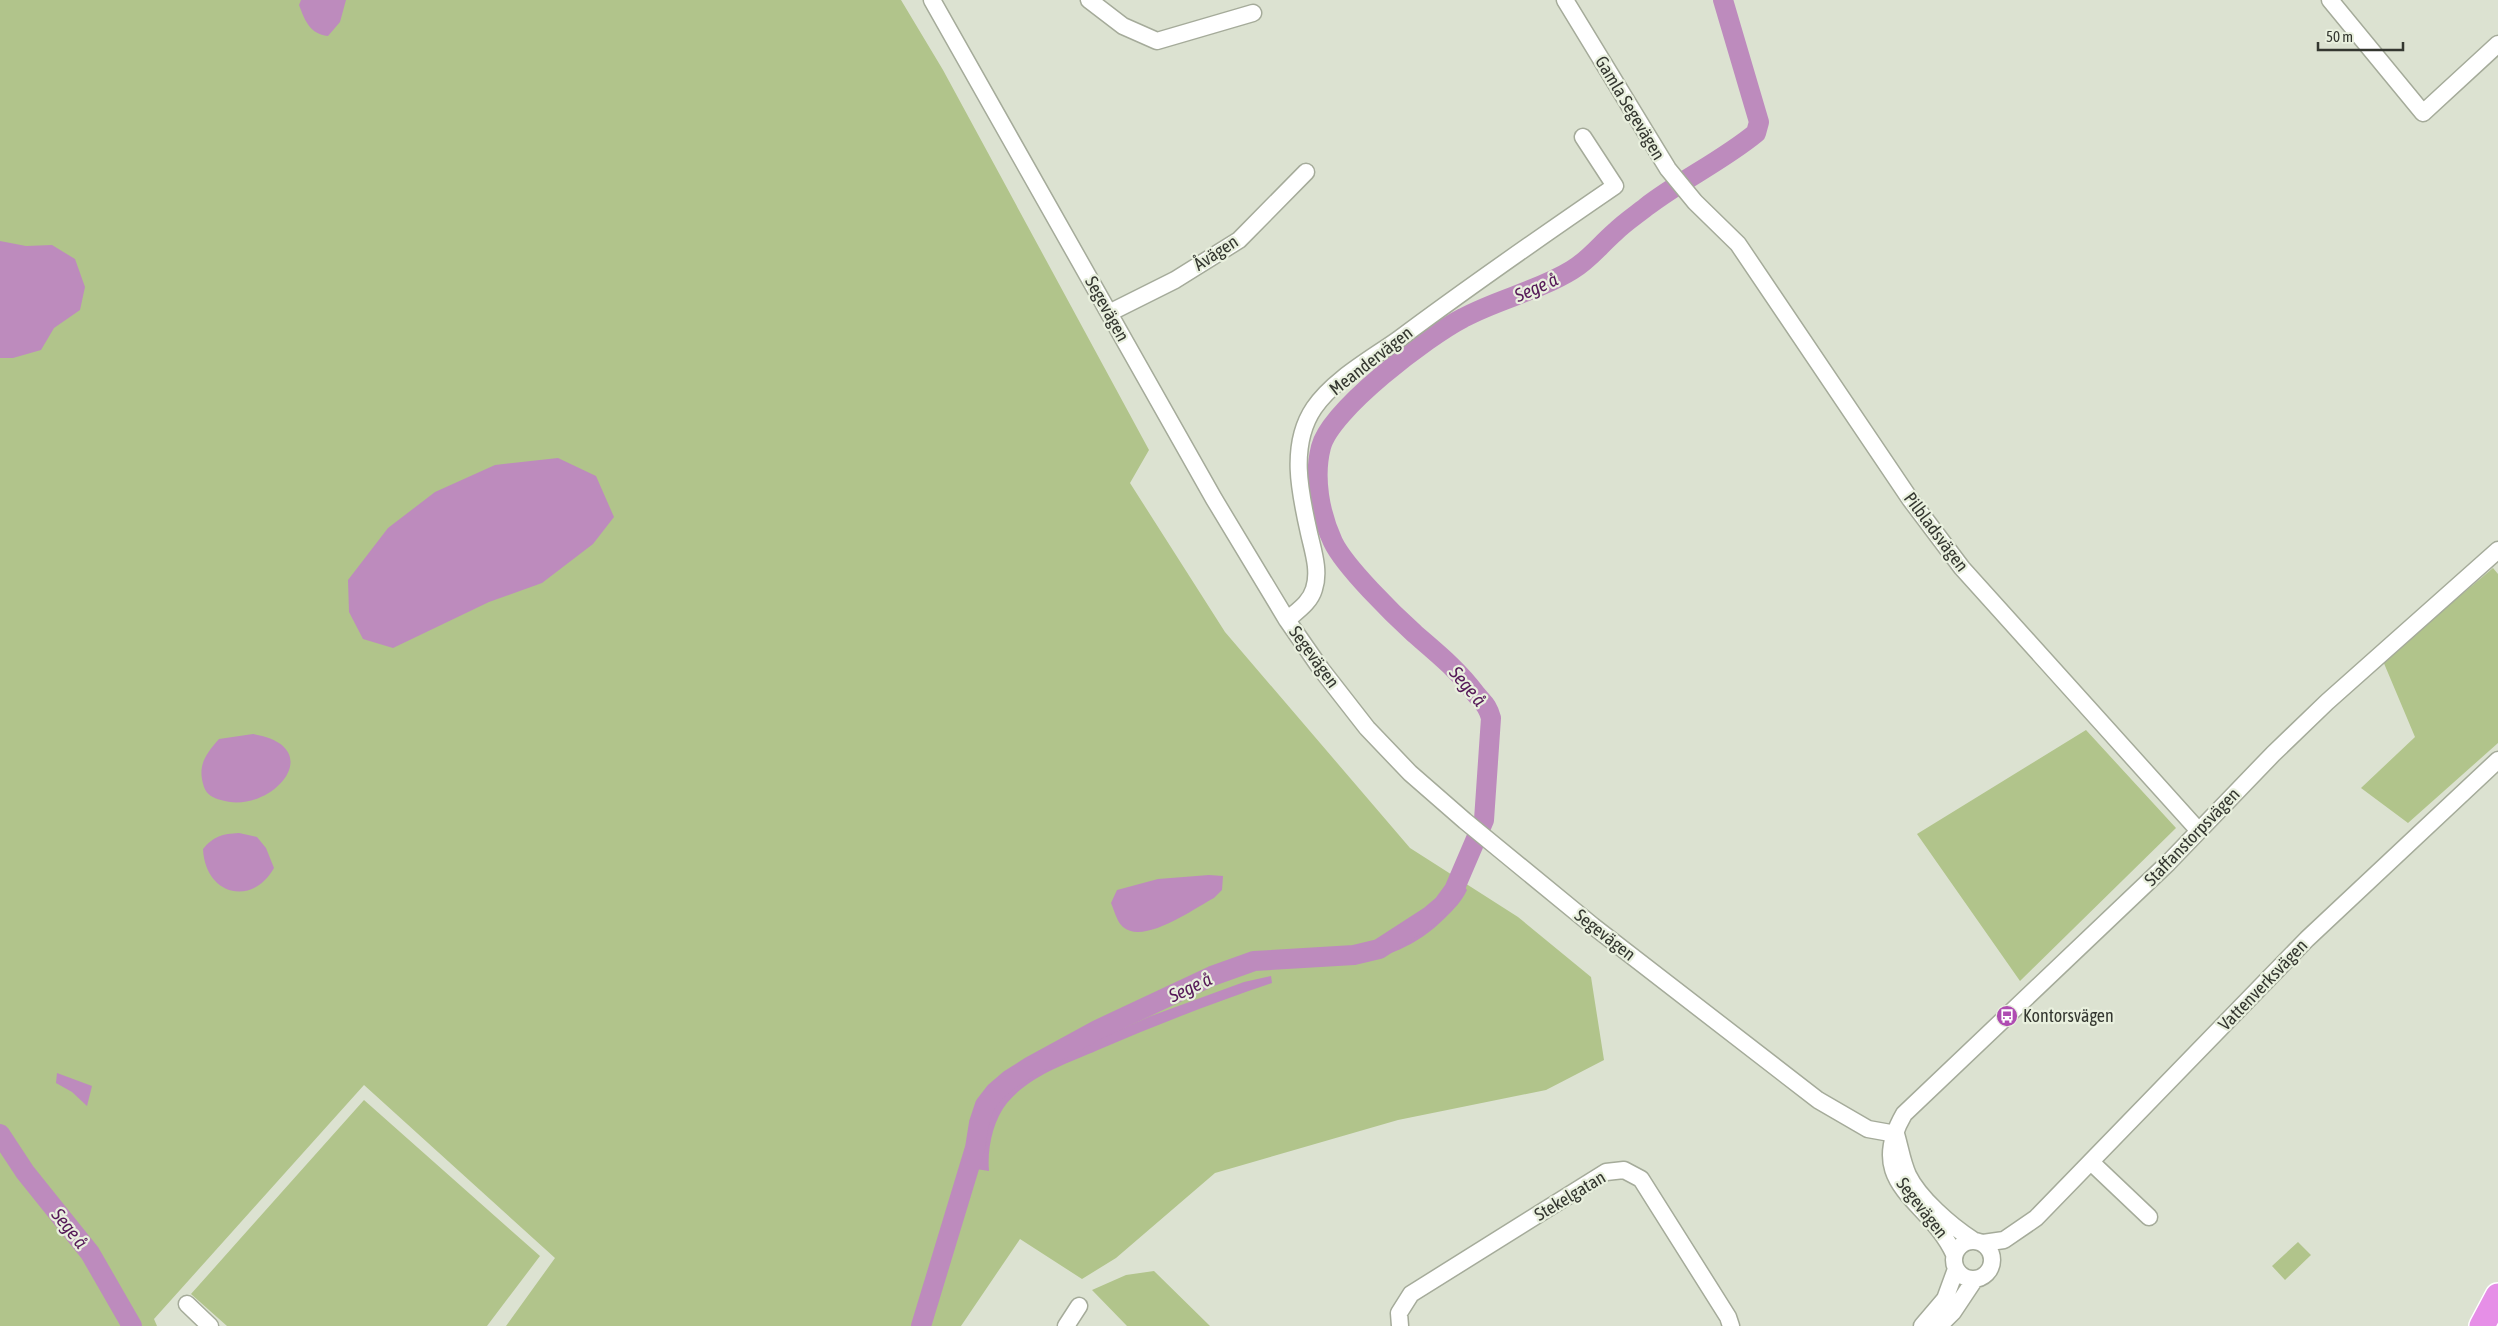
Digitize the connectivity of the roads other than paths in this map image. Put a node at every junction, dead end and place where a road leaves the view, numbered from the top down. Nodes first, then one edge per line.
1 (932, 0) edge
2 (1089, 0) edge
3 (1565, 0) edge
4 (2330, 0) edge
5 (1253, 13) dead end
6 (2498, 44) edge
7 (1583, 137) dead end
8 (1306, 172) dead end
9 (1699, 206) joint
10 (1109, 313) junction
11 (2498, 550) edge
12 (1287, 620) junction
13 (2498, 760) edge
14 (2199, 831) junction
15 (1896, 1134) junction
16 (2091, 1162) junction
17 (2036, 1218) junction
18 (2149, 1218) dead end
19 (1978, 1242) junction
20 (1955, 1261) junction
21 (1991, 1265) junction
22 (1975, 1279) junction
23 (2498, 1296) edge
24 (187, 1304) dead end
25 (1079, 1306) dead end
26 (210, 1326) edge
27 (1066, 1326) edge
28 (1400, 1326) edge
29 (1731, 1326) edge
30 (1922, 1326) edge
31 (1939, 1326) edge
32 (2482, 1326) edge

1 - 10 street, Segevägen
2 - 5 street
3 - 9 street, Gamla Segevägen
4 - 6 street
7 - 12 street, Meandervägen
8 - 10 street, Åvägen
9 - 14 street, Pilbladsvägen
10 - 12 street, Segevägen
11 - 14 street, Staffanstorpsvägen
12 - 15 street, Segevägen
13 - 16 street, Vattenverksvägen
14 - 15 street, Staffanstorpsvägen
15 - 19 street, Segevägen
15 - 20 street, Segevägen
16 - 17 street, Vattenverksvägen
16 - 18 street
17 - 19 street, Vattenverksvägen
17 - 21 street, Vattenverksvägen
19 - 20 street
19 - 21 street
20 - 22 street
20 - 30 street
21 - 22 street
22 - 31 street
23 - 32 highway
24 - 26 street
25 - 27 street
28 - 29 street, Stekelgatan

